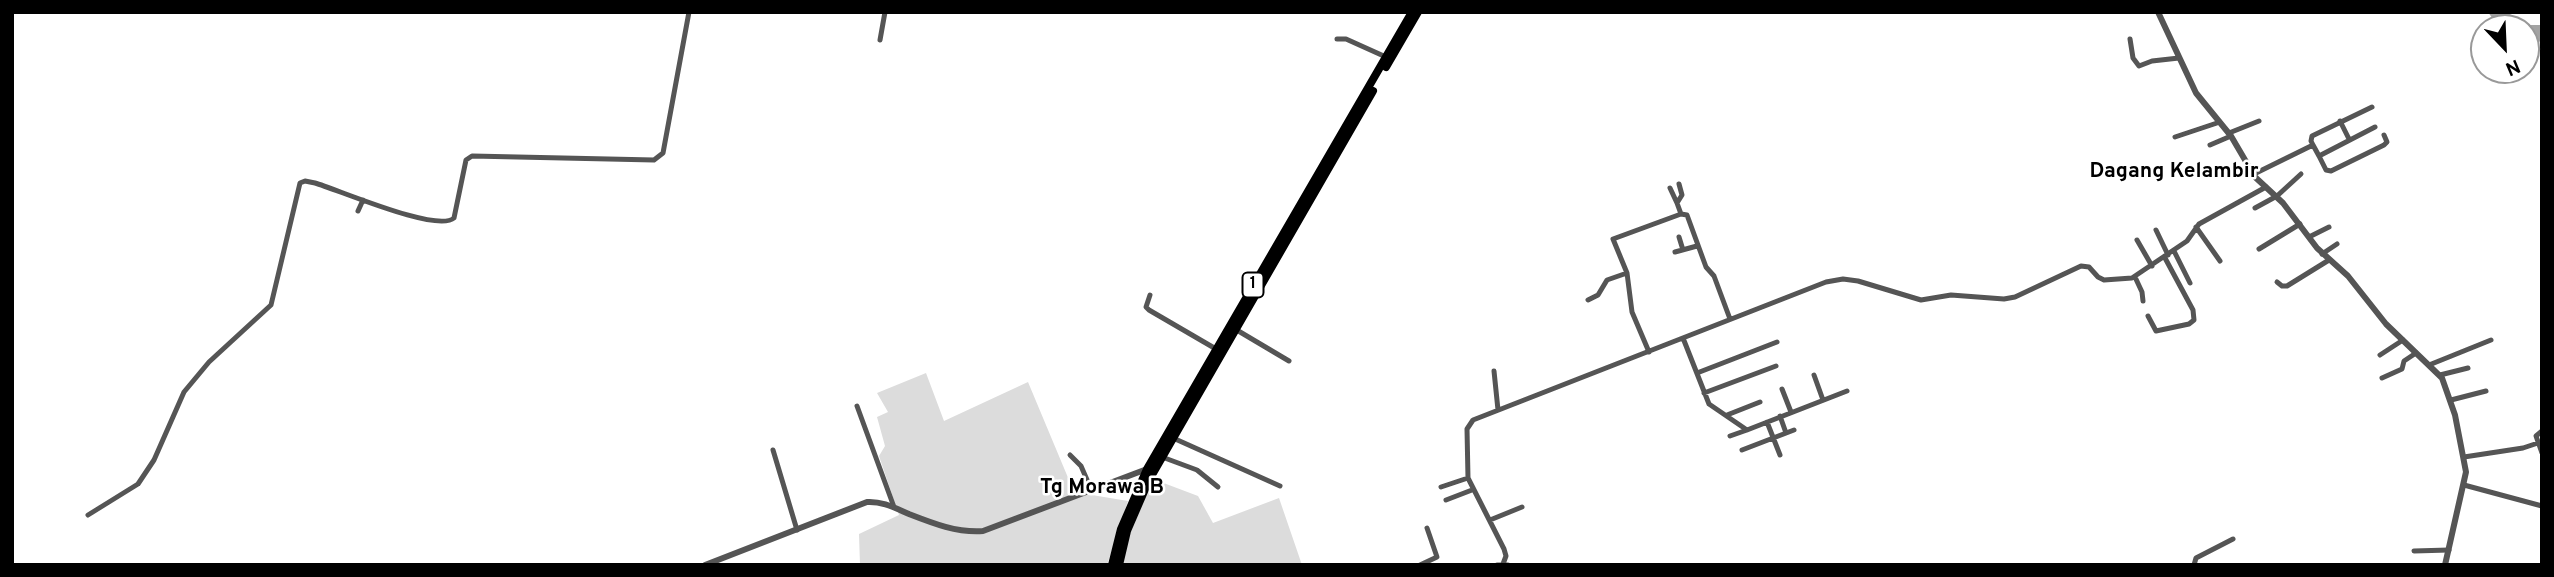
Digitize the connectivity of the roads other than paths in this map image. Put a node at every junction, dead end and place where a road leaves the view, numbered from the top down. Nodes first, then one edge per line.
1 (689, 12) edge
2 (885, 12) edge
3 (1412, 12) edge
4 (1418, 12) edge
5 (2158, 12) edge
6 (1337, 38) dead end
7 (2130, 39) dead end
8 (880, 40) dead end
9 (1386, 57) junction
10 (2179, 58) junction
11 (2372, 107) dead end
12 (2259, 121) dead end
13 (2340, 121) junction
14 (2221, 123) junction
15 (2375, 127) dead end
16 (2230, 135) junction
17 (2384, 135) dead end
18 (2175, 136) dead end
19 (2349, 139) junction
20 (2210, 145) dead end
21 (2313, 145) junction
22 (2319, 156) junction
23 (2253, 174) junction
24 (2301, 174) dead end
25 (1679, 184) dead end
26 (2266, 187) junction
27 (1670, 188) dead end
28 (2277, 196) junction
29 (363, 200) junction
30 (1677, 203) junction
31 (2255, 208) dead end
32 (358, 211) dead end
33 (1681, 214) junction
34 (2300, 224) junction
35 (2196, 226) junction
36 (2329, 227) dead end
37 (2156, 230) dead end
38 (1679, 237) dead end
39 (2309, 237) junction
40 (2137, 240) dead end
41 (2337, 244) dead end
42 (1697, 246) junction
43 (2259, 249) dead end
44 (1683, 250) junction
45 (1675, 252) dead end
46 (2322, 254) junction
47 (2169, 255) junction
48 (2329, 260) junction
49 (2220, 261) dead end
50 (2151, 266) junction
51 (1627, 273) junction
52 (2135, 277) junction
53 (2277, 282) dead end
54 (2190, 283) dead end
55 (1150, 295) dead end
56 (1588, 300) dead end
57 (2143, 301) dead end
58 (2148, 316) dead end
59 (1730, 319) junction
60 (1235, 328) junction
61 (1683, 338) junction
62 (2403, 340) junction
63 (2491, 340) dead end
64 (1777, 342) dead end
65 (1216, 349) junction
66 (1649, 352) junction
67 (2416, 353) junction
68 (2380, 355) dead end
69 (1289, 361) dead end
70 (2429, 365) junction
71 (1776, 366) dead end
72 (2468, 368) dead end
73 (1494, 371) dead end
74 (1697, 373) junction
75 (1814, 375) dead end
76 (2440, 375) junction
77 (2382, 379) dead end
78 (1782, 389) dead end
79 (1847, 391) dead end
80 (2486, 391) dead end
81 (1704, 393) junction
82 (1823, 400) junction
83 (2451, 400) junction
84 (1760, 402) dead end
85 (857, 406) dead end
86 (1498, 410) junction
87 (1791, 412) junction
88 (1727, 415) junction
89 (1780, 416) junction
90 (1767, 422) junction
91 (1747, 430) junction
92 (1794, 430) dead end
93 (2542, 431) edge
94 (1786, 433) junction
95 (1730, 436) dead end
96 (1173, 438) junction
97 (1774, 438) junction
98 (2538, 443) junction
99 (773, 450) dead end
100 (1742, 450) dead end
101 (2542, 453) edge
102 (1070, 455) dead end
103 (1780, 455) dead end
104 (1162, 457) junction
105 (2464, 457) junction
106 (1147, 469) junction
107 (1468, 478) junction
108 (2464, 485) junction
109 (1280, 486) dead end
110 (1218, 487) dead end
111 (1441, 487) dead end
112 (1091, 489) junction
113 (1472, 490) junction
114 (1446, 500) dead end
115 (2542, 506) edge
116 (894, 507) junction
117 (1522, 507) dead end
118 (88, 515) dead end
119 (1490, 520) junction
120 (1427, 528) dead end
121 (797, 530) junction
122 (2233, 539) dead end
123 (2449, 550) junction
124 (2414, 551) dead end
125 (709, 564) edge
126 (1503, 564) edge
127 (1112, 565) edge
128 (1119, 565) edge
129 (1420, 565) edge
130 (2194, 565) edge
131 (2445, 565) edge

1 - 29 street
2 - 8 street
3 - 9 highway, 1
4 - 60 highway, 1
5 - 10 street
6 - 9 street
7 - 10 street
9 - 65 highway, 1
10 - 14 street
11 - 13 street
12 - 16 street
13 - 19 street
13 - 21 street
14 - 16 street
14 - 18 street
15 - 19 street
16 - 20 street
16 - 23 street
17 - 22 street
19 - 22 street
21 - 22 street
21 - 23 street
23 - 26 street
24 - 28 street
25 - 30 street
26 - 28 street
26 - 35 street
27 - 30 street
28 - 31 street
28 - 34 street
29 - 32 street
29 - 118 street
30 - 33 street
33 - 42 street
33 - 51 street
34 - 39 street
34 - 43 street
35 - 47 street
35 - 49 street
36 - 39 street
37 - 47 street
38 - 44 street
39 - 46 street
40 - 50 street
41 - 46 street
42 - 44 street
42 - 59 street
44 - 45 street
46 - 48 street
47 - 50 street
47 - 54 street
47 - 58 street
48 - 53 street
48 - 62 street
50 - 52 street
51 - 56 street
51 - 66 street
52 - 57 street
52 - 59 street
55 - 65 street
59 - 61 street
60 - 69 street
60 - 96 highway, 1
61 - 66 street
61 - 74 street
62 - 67 street
62 - 68 street
63 - 70 street
64 - 74 street
65 - 106 highway, 1
66 - 86 street
67 - 70 street
67 - 77 street
70 - 76 street
71 - 81 street
72 - 76 street
73 - 86 street
74 - 81 street
75 - 82 street
76 - 83 street
78 - 87 street
79 - 82 street
80 - 83 street
81 - 88 street
82 - 87 street
83 - 105 street
84 - 88 street
85 - 116 street
86 - 107 street
87 - 89 street
88 - 91 street
89 - 90 street
89 - 94 street
90 - 91 street
90 - 97 street
91 - 95 street
92 - 94 street
93 - 98 street
94 - 97 street
96 - 104 highway, 1
96 - 109 street
97 - 100 street
97 - 103 street
98 - 101 street
98 - 105 street
99 - 121 street
102 - 112 street
104 - 110 street
104 - 128 highway, 1
105 - 108 street
106 - 112 street
106 - 127 highway, 1
107 - 111 street
107 - 113 street
108 - 115 street
108 - 123 street
112 - 116 street
113 - 114 street
113 - 119 street
116 - 121 street
117 - 119 street
119 - 126 street
120 - 129 street
121 - 125 street
122 - 130 street
123 - 124 street
123 - 131 street

